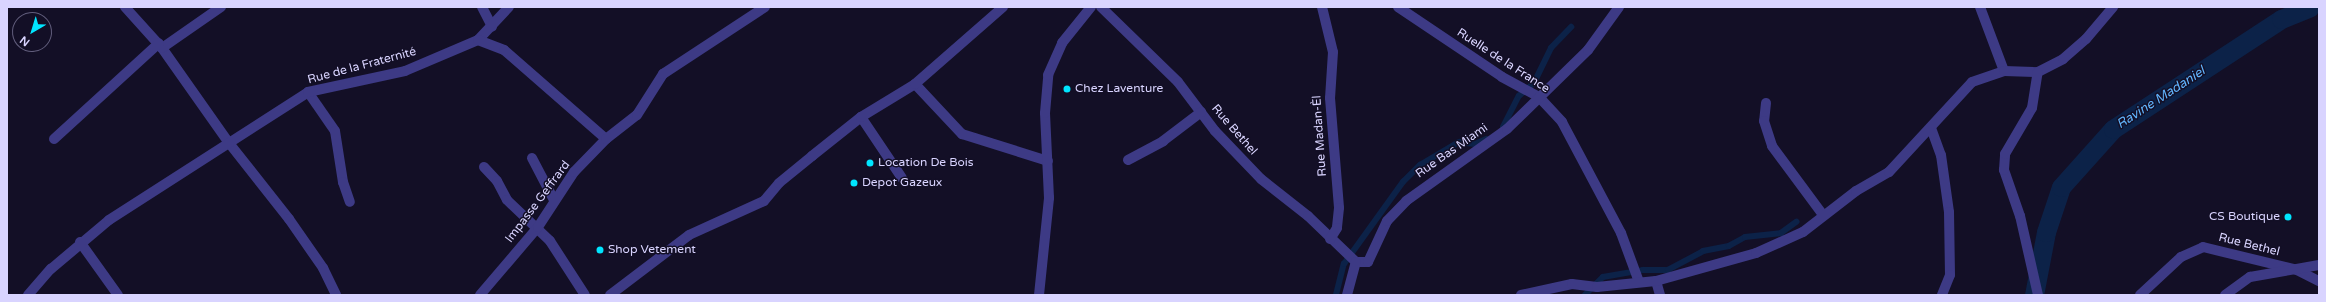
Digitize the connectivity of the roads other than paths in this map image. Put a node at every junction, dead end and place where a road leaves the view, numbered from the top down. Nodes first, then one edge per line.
1 (125, 7) edge
2 (221, 7) edge
3 (482, 7) edge
4 (509, 7) edge
5 (765, 7) edge
6 (1003, 7) edge
7 (1091, 7) edge
8 (1322, 7) edge
9 (1398, 7) edge
10 (1619, 7) edge
11 (1980, 7) edge
12 (2113, 7) edge
13 (1103, 8) edge
14 (492, 27) junction
15 (478, 40) junction
16 (161, 46) junction
17 (2004, 71) junction
18 (2038, 72) junction
19 (914, 84) junction
20 (308, 92) junction
21 (1539, 97) junction
22 (1766, 103) dead end
23 (1201, 112) junction
24 (862, 117) junction
25 (1931, 128) junction
26 (54, 139) dead end
27 (606, 139) junction
28 (229, 143) junction
29 (532, 158) dead end
30 (1128, 160) dead end
31 (1048, 161) junction
32 (484, 167) dead end
33 (902, 178) dead end
34 (554, 200) junction
35 (350, 202) dead end
36 (1824, 215) junction
37 (538, 227) junction
38 (1330, 238) junction
39 (80, 242) junction
40 (1356, 262) junction
41 (2319, 265) edge
42 (2297, 270) junction
43 (2319, 281) edge
44 (1639, 282) junction
45 (1656, 282) junction
46 (28, 295) edge
47 (118, 295) edge
48 (336, 295) edge
49 (480, 295) edge
50 (585, 295) edge
51 (610, 295) edge
52 (1039, 295) edge
53 (1347, 295) edge
54 (1521, 295) edge
55 (1660, 295) edge
56 (1942, 295) edge
57 (2038, 295) edge
58 (2140, 295) edge
59 (2225, 295) edge

1 - 16 street
2 - 16 street
3 - 14 street
4 - 14 street
5 - 27 street, Impasse Geffrard
6 - 19 street
7 - 31 street
8 - 38 street, Rue Madan-Èl
9 - 21 street, Ruelle de la France
10 - 21 street, Rue Bas Miami
11 - 17 street
12 - 18 street
13 - 23 street, Rue Bethel
14 - 15 street
15 - 20 street, Rue de la Fraternité
15 - 27 street
16 - 26 street
16 - 28 street
17 - 18 street
17 - 25 street
18 - 57 street
19 - 24 street
19 - 31 street
20 - 28 street, Rue de la Fraternité
20 - 35 street
21 - 40 street, Rue Bas Miami
21 - 44 street, Ruelle de la France
22 - 36 street
23 - 30 street
23 - 38 street, Rue Bethel
24 - 33 street
24 - 51 street
25 - 36 street
25 - 56 street
27 - 34 street, Impasse Geffrard
28 - 39 street, Rue de la Fraternité
28 - 48 street
29 - 34 street
31 - 52 street
32 - 37 street
34 - 37 street, Impasse Geffrard
36 - 45 street
37 - 49 street, Impasse Geffrard
37 - 50 street
38 - 40 street, Rue Bethel
39 - 46 street, Rue de la Fraternité
39 - 47 street
40 - 53 street
41 - 42 street
42 - 43 street, Rue Bethel
42 - 58 street, Rue Bethel
42 - 59 street
44 - 45 street
44 - 54 street
45 - 55 street

